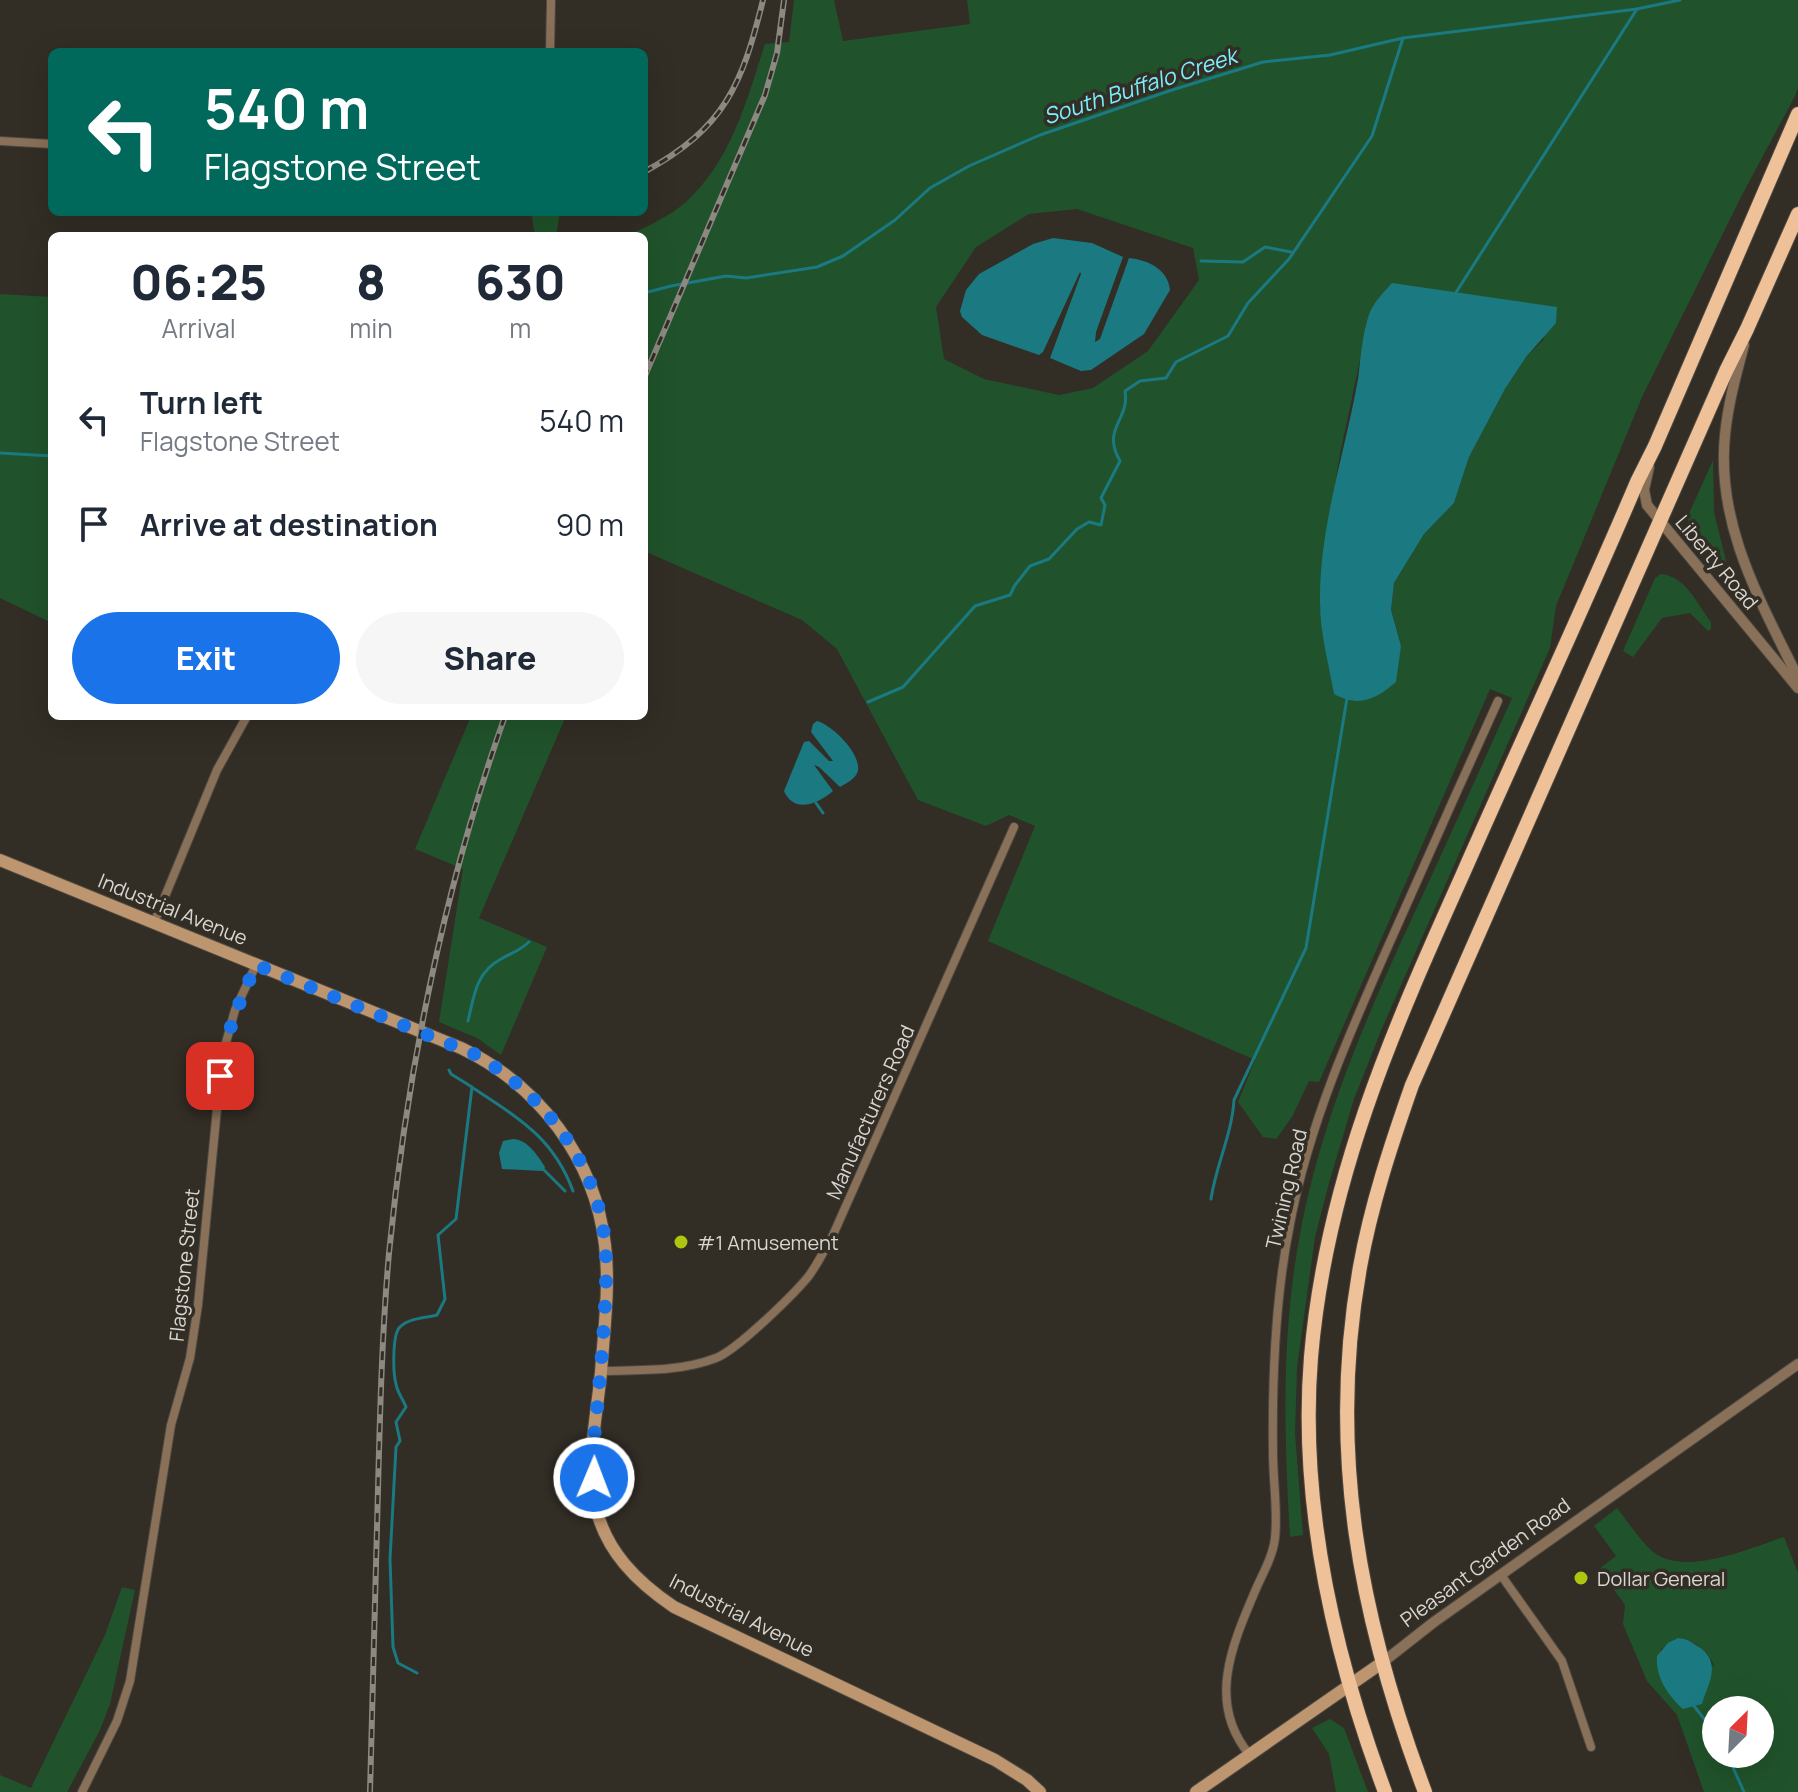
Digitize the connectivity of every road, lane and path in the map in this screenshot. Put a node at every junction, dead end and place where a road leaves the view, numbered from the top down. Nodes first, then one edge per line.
1 (551, 0) edge
2 (550, 48) edge
3 (1798, 114) edge
4 (0, 141) edge
5 (48, 144) edge
6 (1798, 214) edge
7 (1747, 329) junction
8 (1655, 446) junction
9 (1660, 524) junction
10 (1798, 678) edge
11 (1798, 688) edge
12 (1498, 701) dead end
13 (245, 720) edge
14 (1014, 827) dead end
15 (0, 860) edge
16 (154, 923) junction
17 (256, 965) junction
18 (1798, 1364) edge
19 (601, 1371) junction
20 (1501, 1575) junction
21 (1383, 1662) junction
22 (1349, 1686) junction
23 (1591, 1747) dead end
24 (1249, 1754) junction
25 (82, 1792) edge
26 (1040, 1792) edge
27 (1196, 1792) edge
28 (1385, 1792) edge
29 (1425, 1792) edge

1 - 2 street
3 - 8 highway
4 - 5 street
6 - 7 highway
7 - 9 highway
7 - 10 street, Liberty Road
8 - 9 street, Liberty Road
8 - 22 highway
9 - 11 street, Liberty Road
9 - 21 highway
12 - 24 street, Twining Road
13 - 16 street
14 - 19 street, Manufacturers Road
15 - 16 main road, Industrial Avenue
16 - 17 main road, Industrial Avenue
17 - 19 main road, Industrial Avenue
17 - 25 street, Flagstone Street
18 - 20 street, Pleasant Garden Road
19 - 26 main road, Industrial Avenue
20 - 21 street, Pleasant Garden Road
20 - 23 street
21 - 22 main road, Pleasant Garden Road
21 - 29 highway
22 - 24 main road, Pleasant Garden Road
22 - 28 highway
24 - 27 main road, Pleasant Garden Road

